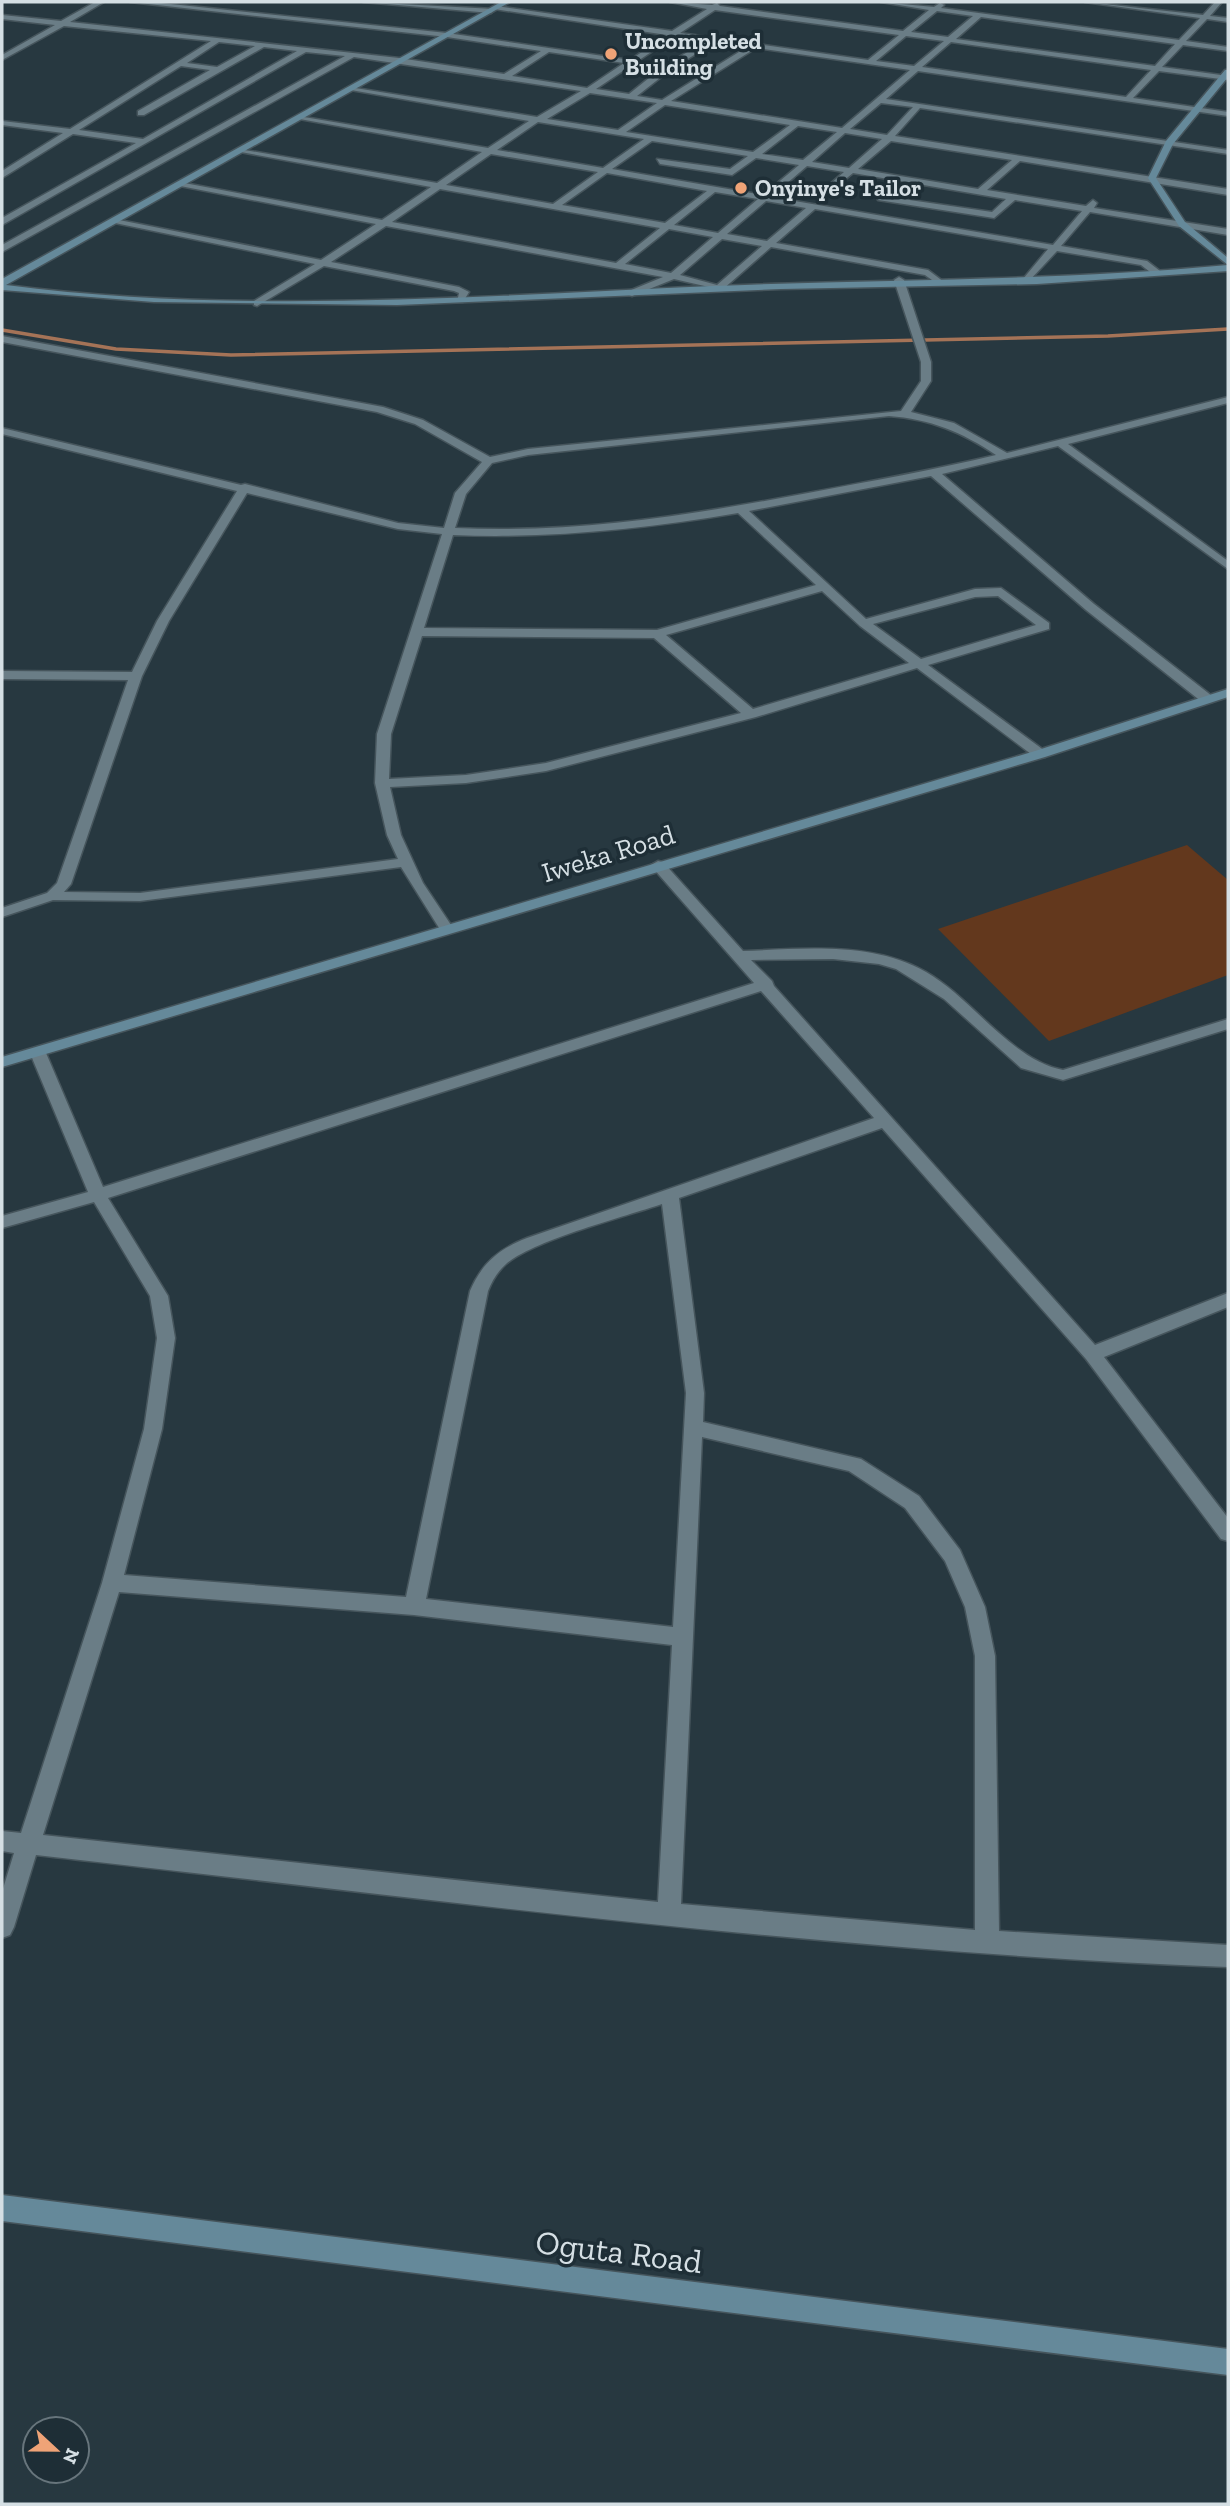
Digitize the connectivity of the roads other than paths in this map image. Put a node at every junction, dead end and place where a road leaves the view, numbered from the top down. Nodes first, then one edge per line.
1 (100, 2) edge
2 (134, 2) edge
3 (201, 2) edge
4 (367, 2) edge
5 (506, 2) edge
6 (518, 2) edge
7 (673, 2) edge
8 (721, 2) edge
9 (884, 2) edge
10 (945, 2) edge
11 (1089, 2) edge
12 (1219, 2) edge
13 (1124, 4) edge
14 (713, 7) junction
15 (190, 8) junction
16 (493, 9) junction
17 (936, 9) junction
18 (180, 14) dead end
19 (979, 15) junction
20 (2, 17) edge
21 (1207, 17) junction
22 (1228, 20) edge
23 (63, 23) junction
24 (160, 26) dead end
25 (149, 33) junction
26 (674, 33) junction
27 (905, 34) junction
28 (447, 35) junction
29 (714, 39) junction
30 (218, 40) junction
31 (950, 40) junction
32 (1181, 42) junction
33 (263, 45) junction
34 (755, 45) junction
35 (1228, 48) edge
36 (304, 50) junction
37 (548, 50) junction
38 (353, 55) junction
39 (2, 58) edge
40 (399, 60) junction
41 (630, 62) junction
42 (870, 62) junction
43 (179, 64) junction
44 (1157, 68) junction
45 (218, 69) junction
46 (915, 69) junction
47 (1227, 76) edge
48 (505, 77) junction
49 (349, 89) junction
50 (589, 90) junction
51 (630, 97) junction
52 (1128, 99) junction
53 (880, 100) junction
54 (663, 103) junction
55 (918, 106) junction
56 (1197, 109) junction
57 (141, 113) dead end
58 (1228, 114) edge
59 (298, 118) junction
60 (536, 120) junction
61 (2, 123) edge
62 (797, 123) junction
63 (842, 130) junction
64 (69, 132) junction
65 (619, 133) junction
66 (650, 138) junction
67 (889, 138) junction
68 (143, 141) junction
69 (1169, 143) junction
70 (239, 151) junction
71 (488, 151) junction
72 (1228, 152) edge
73 (756, 155) junction
74 (1019, 158) junction
75 (671, 162) dead end
76 (806, 163) junction
77 (603, 170) junction
78 (850, 170) junction
79 (3, 173) edge
80 (1152, 178) junction
81 (179, 186) junction
82 (439, 187) junction
83 (832, 187) dead end
84 (714, 189) junction
85 (981, 191) junction
86 (1228, 192) edge
87 (1014, 196) junction
88 (763, 197) junction
89 (878, 197) dead end
90 (1095, 200) dead end
91 (555, 206) junction
92 (813, 206) junction
93 (1088, 208) junction
94 (2, 222) edge
95 (114, 222) junction
96 (386, 224) junction
97 (1182, 224) junction
98 (668, 227) junction
99 (1228, 232) edge
100 (718, 236) junction
101 (769, 244) junction
102 (1052, 247) junction
103 (2, 249) edge
104 (329, 262) junction
105 (1228, 262) edge
106 (617, 266) junction
107 (1228, 268) edge
108 (1157, 273) junction
109 (673, 276) junction
110 (1028, 279) junction
111 (900, 282) junction
112 (939, 282) junction
113 (2, 285) edge
114 (719, 288) junction
115 (632, 293) junction
116 (460, 300) junction
117 (257, 303) junction
118 (2, 339) edge
119 (1228, 400) edge
120 (905, 414) junction
121 (2, 431) edge
122 (1059, 442) junction
123 (1004, 456) junction
124 (488, 461) junction
125 (934, 473) junction
126 (245, 487) junction
127 (740, 509) junction
128 (447, 533) junction
129 (1228, 566) edge
130 (824, 587) junction
131 (864, 623) junction
132 (419, 632) junction
133 (657, 634) junction
134 (920, 663) junction
135 (2, 675) edge
136 (136, 676) junction
137 (1228, 692) edge
138 (1207, 699) junction
139 (751, 714) junction
140 (1040, 754) junction
141 (382, 783) junction
142 (407, 862) junction
143 (658, 865) junction
144 (52, 896) junction
145 (2, 913) edge
146 (446, 928) junction
147 (741, 956) junction
148 (766, 984) junction
149 (1228, 1024) edge
150 (38, 1053) junction
151 (2, 1062) edge
152 (886, 1120) junction
153 (98, 1195) junction
154 (670, 1196) junction
155 (2, 1222) edge
156 (1228, 1300) edge
157 (1092, 1354) junction
158 (693, 1427) junction
159 (1228, 1533) edge
160 (112, 1583) junction
161 (414, 1606) junction
162 (684, 1637) junction
163 (2, 1841) edge
164 (30, 1843) junction
165 (669, 1914) junction
166 (2, 1927) edge
167 (987, 1942) junction
168 (1228, 1956) edge
169 (2, 2208) edge
170 (1228, 2362) edge

1 - 23 street
2 - 15 street
3 - 15 street
4 - 16 street
5 - 6 street
5 - 16 street
7 - 14 street
8 - 14 street
9 - 17 street
10 - 17 street
11 - 13 street
12 - 21 street
13 - 21 street
14 - 26 street
14 - 27 street
15 - 18 street
15 - 28 street
16 - 26 street
16 - 28 street
17 - 19 street
17 - 27 street
19 - 31 street
19 - 32 street
20 - 23 street
21 - 22 street
21 - 32 street
23 - 25 street
23 - 39 street
24 - 25 street
25 - 30 street
26 - 29 street
26 - 41 street
27 - 31 street
27 - 42 street
28 - 37 street
28 - 40 street
29 - 34 street
29 - 51 street
30 - 33 street
30 - 43 street
31 - 44 street
31 - 46 street
32 - 35 street
32 - 44 street
33 - 36 street
33 - 45 street
34 - 42 street
34 - 54 street
36 - 38 street
36 - 68 street
37 - 41 street
37 - 48 street
38 - 40 street
38 - 103 street
40 - 48 street
40 - 49 street
41 - 50 street
42 - 46 street
43 - 45 street
43 - 64 street
44 - 47 street
44 - 52 street
45 - 57 street
46 - 52 street
46 - 53 street
47 - 56 street
48 - 50 street
49 - 59 street
49 - 60 street
50 - 51 street
50 - 60 street
51 - 54 street
52 - 56 street
53 - 55 street
53 - 63 street
54 - 62 street
54 - 65 street
55 - 67 street
55 - 69 street
56 - 58 street
56 - 69 street
59 - 70 street
59 - 71 street
60 - 65 street
60 - 71 street
61 - 64 street
62 - 63 street
62 - 73 street
63 - 67 street
63 - 76 street
64 - 68 street
64 - 79 street
65 - 66 street
66 - 73 street
66 - 77 street
67 - 74 street
67 - 78 street
68 - 94 street
69 - 72 street
69 - 80 street
70 - 81 street
70 - 82 street
71 - 77 street
71 - 82 street
73 - 75 street
73 - 76 street
74 - 80 street
74 - 85 street
76 - 78 street
76 - 88 street
77 - 84 street
77 - 91 street
78 - 83 street
78 - 85 street
80 - 86 street
80 - 97 street
81 - 95 street
81 - 96 street
82 - 91 street
82 - 96 street
84 - 88 street
84 - 98 street
85 - 87 street
87 - 89 street
87 - 93 street
88 - 92 street
88 - 100 street
90 - 93 street
91 - 98 street
92 - 101 street
92 - 102 street
93 - 97 street
93 - 102 street
95 - 104 street
95 - 113 street
96 - 104 street
96 - 106 street
97 - 99 street
97 - 105 street
98 - 100 street
98 - 106 street
100 - 101 street
100 - 109 street
101 - 112 street
101 - 114 street
102 - 108 street
102 - 110 street
104 - 116 street
104 - 117 street
106 - 109 street
107 - 108 street
108 - 110 street
109 - 114 street
109 - 115 street
110 - 112 street
111 - 112 street
111 - 114 street
111 - 120 street
113 - 117 street
114 - 115 street
115 - 116 street
116 - 117 street
118 - 124 street
119 - 122 street
120 - 123 street
120 - 124 street
121 - 126 street
122 - 123 street
122 - 129 street
123 - 125 street
124 - 128 street
125 - 127 street
125 - 138 street
126 - 128 street
126 - 136 street
127 - 128 street
127 - 130 street
128 - 132 street
130 - 131 street
130 - 133 street
131 - 134 street
131 - 134 street
132 - 133 street
132 - 141 street
133 - 139 street
134 - 139 street
134 - 140 street
135 - 136 street
136 - 144 street
137 - 138 street, Iweka Road
138 - 140 street, Iweka Road
139 - 141 street
140 - 143 street, Iweka Road
141 - 142 street
142 - 144 street
142 - 146 street
143 - 146 street, Iweka Road
143 - 147 street
144 - 145 street
146 - 150 street, Iweka Road
147 - 148 street
147 - 149 street
148 - 152 street
148 - 153 street
150 - 151 street, Iweka Road
150 - 153 street
152 - 154 street
152 - 157 street
153 - 155 street
153 - 160 street
154 - 158 street
154 - 161 street
156 - 157 street
157 - 159 street
158 - 162 street
158 - 167 street
160 - 161 street
160 - 164 street
161 - 162 street
162 - 165 street
163 - 164 street
164 - 165 street
164 - 166 street
165 - 167 street
167 - 168 street
169 - 170 street, Oguta Road

